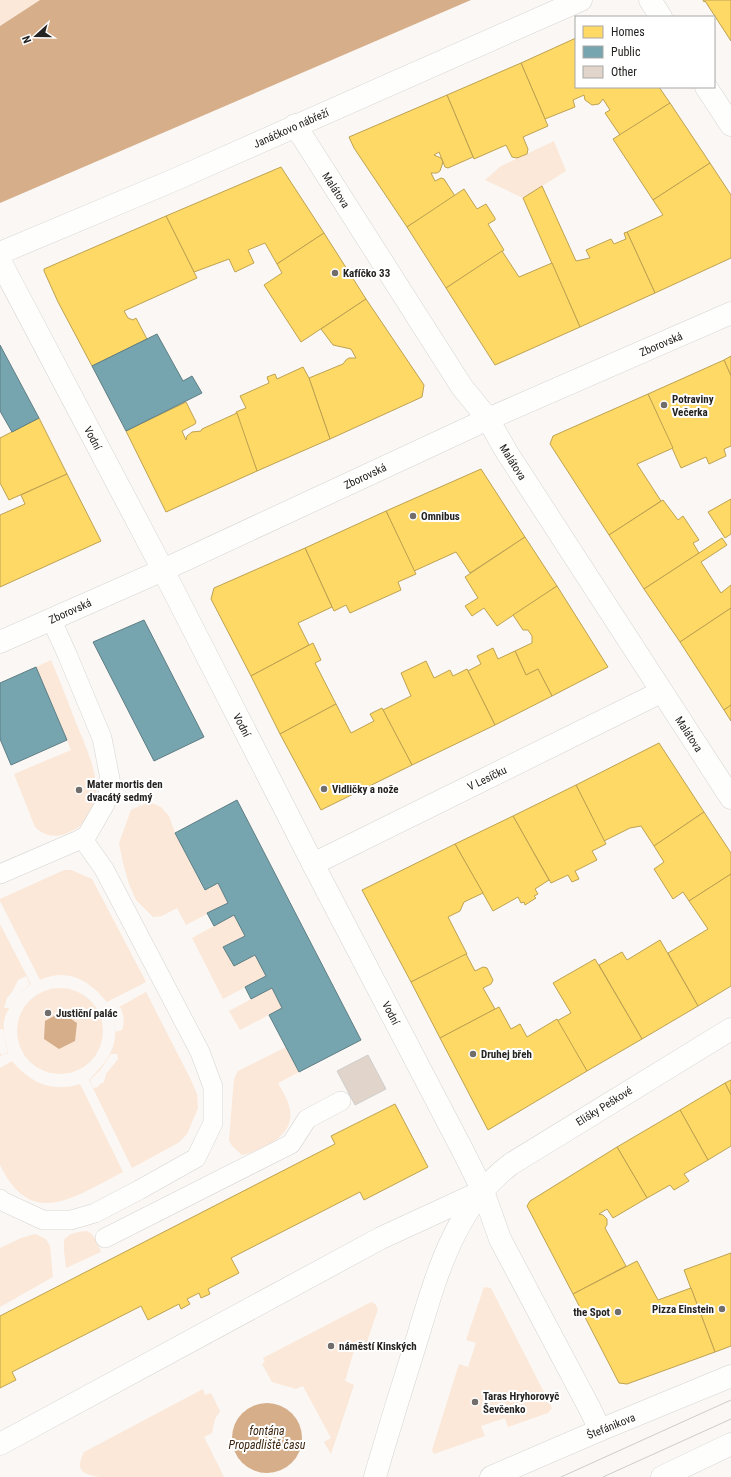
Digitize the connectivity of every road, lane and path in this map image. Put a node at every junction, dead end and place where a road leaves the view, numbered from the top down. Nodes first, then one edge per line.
1 (581, 0) edge
2 (650, 0) edge
3 (660, 16) edge
4 (707, 88) edge
5 (295, 125) junction
6 (731, 125) edge
7 (0, 253) edge
8 (0, 261) edge
9 (731, 313) edge
10 (488, 419) junction
11 (163, 570) junction
12 (51, 619) junction
13 (0, 642) edge
14 (661, 692) junction
15 (731, 798) edge
16 (82, 838) junction
17 (313, 864) junction
18 (0, 874) edge
19 (731, 1029) edge
20 (341, 1101) dead end
21 (139, 1190) junction
22 (483, 1191) junction
23 (0, 1199) edge
24 (151, 1214) junction
25 (105, 1238) dead end
26 (731, 1376) edge
27 (600, 1430) junction
28 (0, 1444) edge
29 (731, 1444) edge
30 (375, 1477) edge
31 (491, 1477) edge
32 (662, 1477) edge

1 - 5 street, Janáčkovo nábřeží
2 - 3 street
4 - 6 street
5 - 7 street, Janáčkovo nábřeží
5 - 10 street, Malátova
8 - 11 street, Vodní
9 - 10 street, Zborovská
10 - 11 street, Zborovská
10 - 14 street, Malátova
11 - 12 street, Zborovská
11 - 17 street, Vodní
12 - 13 street, Zborovská
12 - 16 lane
14 - 15 street, Malátova
14 - 17 street, V Lesíčku
16 - 18 lane
16 - 21 lane
17 - 22 street, Vodní
19 - 22 street, Elišky Peškové
20 - 24 lane
21 - 23 lane
21 - 24 lane
22 - 27 street
22 - 28 street
22 - 30 street
24 - 25 lane
26 - 27 street, Štefánikova
27 - 31 street, Štefánikova
29 - 32 street

